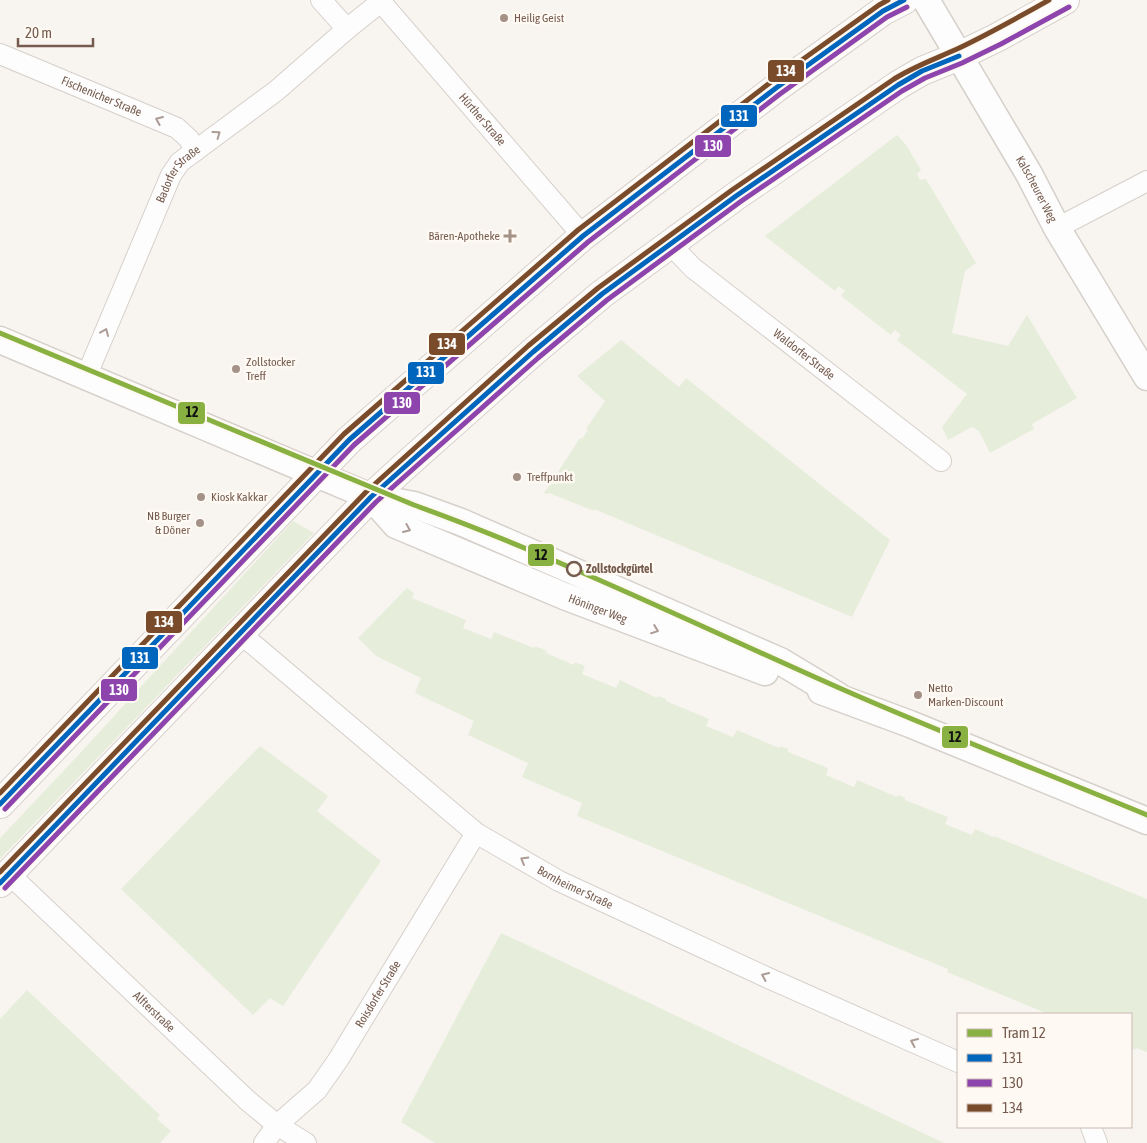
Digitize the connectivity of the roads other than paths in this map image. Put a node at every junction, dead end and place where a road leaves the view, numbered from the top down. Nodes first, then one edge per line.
1 (321, 0) edge
2 (904, 0) edge
3 (926, 0) edge
4 (1065, 0) edge
5 (382, 1) edge
6 (347, 29) junction
7 (0, 54) edge
8 (959, 56) junction
9 (195, 150) junction
10 (1147, 181) edge
11 (1057, 228) junction
12 (583, 236) junction
13 (670, 244) junction
14 (0, 340) edge
15 (86, 377) junction
16 (1147, 377) edge
17 (941, 461) dead end
18 (315, 475) junction
19 (371, 498) junction
20 (241, 634) junction
21 (0, 804) edge
22 (1147, 821) edge
23 (476, 833) junction
24 (4, 879) edge
25 (957, 1062) edge
26 (278, 1125) junction
27 (1091, 1128) edge
28 (264, 1143) edge
29 (306, 1143) edge
30 (1097, 1143) edge

1 - 6 street
2 - 12 main road
3 - 8 street, Kalscheurer Weg
4 - 8 main road
5 - 6 street, Badorfer Straße
5 - 12 street, Hürther Straße
9 -> 6 street, Badorfer Straße
9 -> 7 street, Fischenicher Straße
8 - 11 street, Kalscheurer Weg
8 - 13 main road
15 -> 9 street, Badorfer Straße
10 - 11 street
11 - 16 street, Kalscheurer Weg
12 - 18 main road
13 - 17 street, Waldorfer Straße
13 - 19 main road
14 - 15 street, Höninger Weg
15 - 18 street, Höninger Weg
18 - 19 street, Höninger Weg
18 - 21 main road
19 - 20 main road
19 - 22 street, Höninger Weg
20 - 23 street, Bornheimer Straße
20 - 24 main road
25 -> 23 street, Bornheimer Straße
23 - 26 street, Roisdorfer Straße
24 - 26 street, Alfterstraße
26 - 28 street, Roisdorfer Straße
26 - 29 street, Alfterstraße
27 - 30 street

